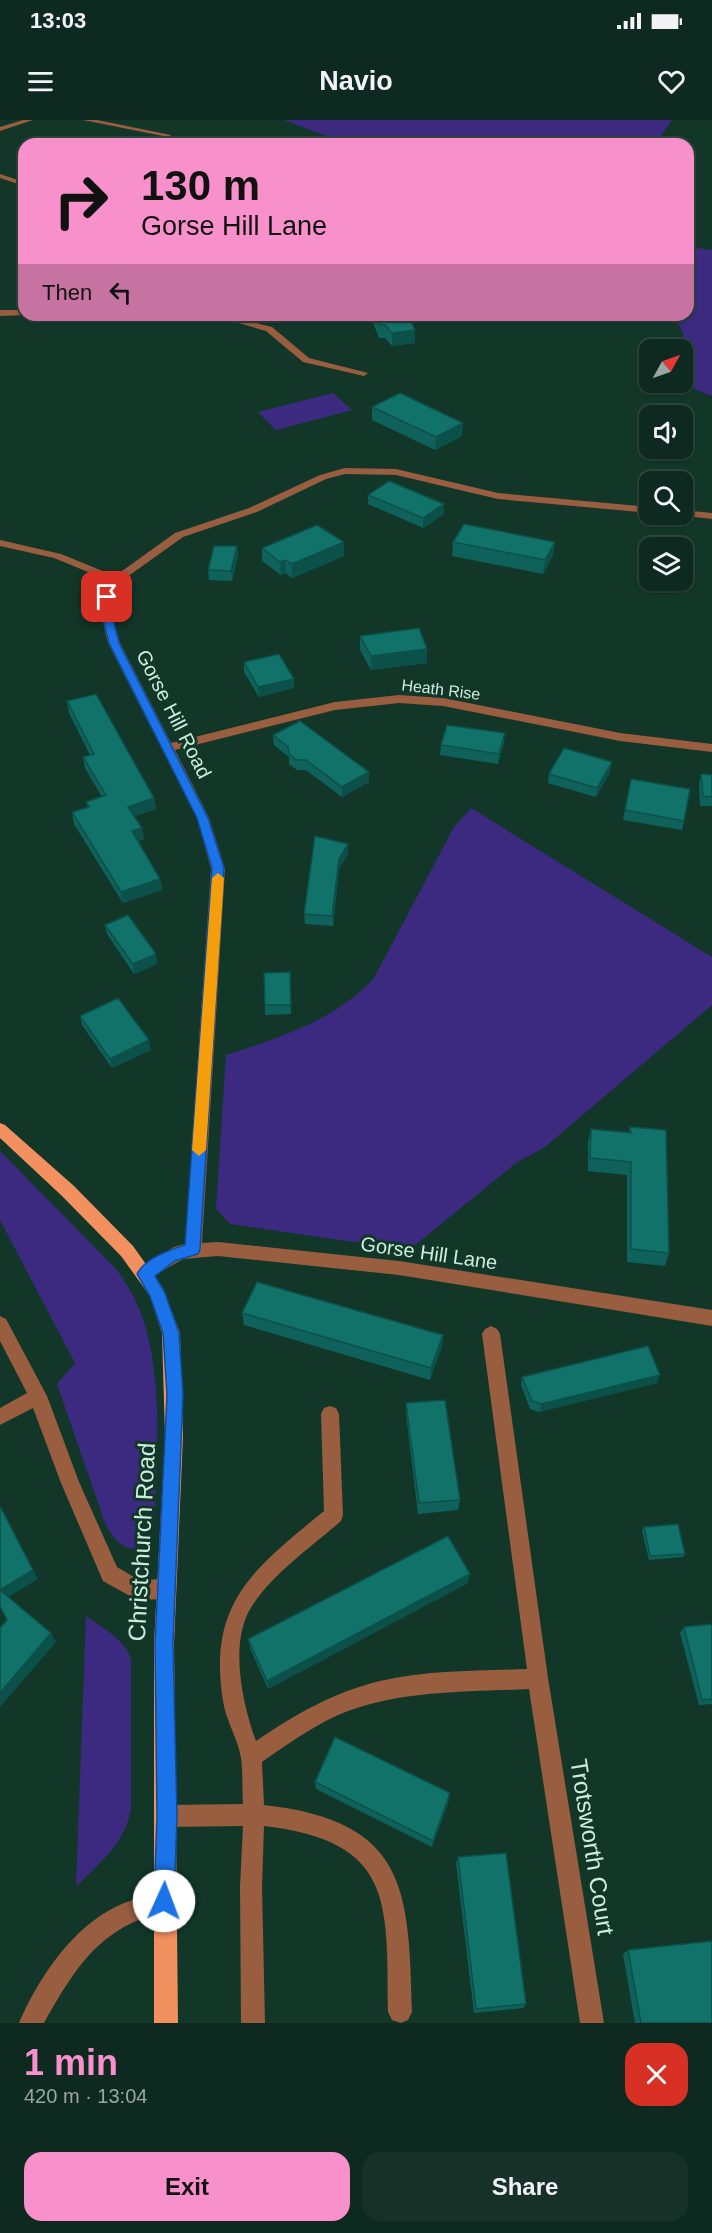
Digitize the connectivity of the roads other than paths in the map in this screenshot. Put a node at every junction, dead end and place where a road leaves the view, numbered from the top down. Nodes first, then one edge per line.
1 (22, 120) edge
2 (30, 120) edge
3 (87, 120) edge
4 (14, 126) junction
5 (0, 129) edge
6 (168, 135) dead end
7 (0, 176) edge
8 (18, 182) edge
9 (0, 313) edge
10 (18, 313) edge
11 (238, 321) edge
12 (364, 373) dead end
13 (639, 509) edge
14 (693, 514) edge
15 (712, 516) edge
16 (0, 543) edge
17 (116, 580) junction
18 (168, 748) junction
19 (712, 748) edge
20 (0, 1129) edge
21 (193, 1249) junction
22 (145, 1274) junction
23 (712, 1318) edge
24 (0, 1324) edge
25 (491, 1334) dead end
26 (38, 1396) junction
27 (330, 1414) dead end
28 (0, 1417) edge
29 (165, 1589) junction
30 (538, 1678) junction
31 (251, 1756) junction
32 (254, 1815) junction
33 (167, 1816) junction
34 (164, 1901) junction
35 (400, 2012) dead end
36 (32, 2023) edge
37 (166, 2023) edge
38 (253, 2023) edge
39 (592, 2023) edge

1 - 4 street
2 - 4 street
3 - 6 street
4 - 5 street
7 - 8 street
9 - 10 street
11 - 12 street
13 - 17 street
14 - 15 street
16 - 17 street
17 - 18 street, Gorse Hill Road
18 - 19 street, Heath Rise
18 - 21 street, Gorse Hill Road
20 - 22 main road, Christchurch Road
21 - 22 street, Gorse Hill Lane
21 - 23 street, Gorse Hill Lane
22 - 29 main road, Christchurch Road
24 - 26 street
25 - 30 street, Trotsworth Court
26 - 28 street
26 - 29 street
27 - 31 street
29 - 33 main road, Christchurch Road
30 - 31 street
30 - 39 street, Trotsworth Court
31 - 32 street
32 - 33 street
32 - 35 street
32 - 38 street
33 - 34 main road, Christchurch Road
34 - 36 street
34 - 37 main road, Christchurch Road

